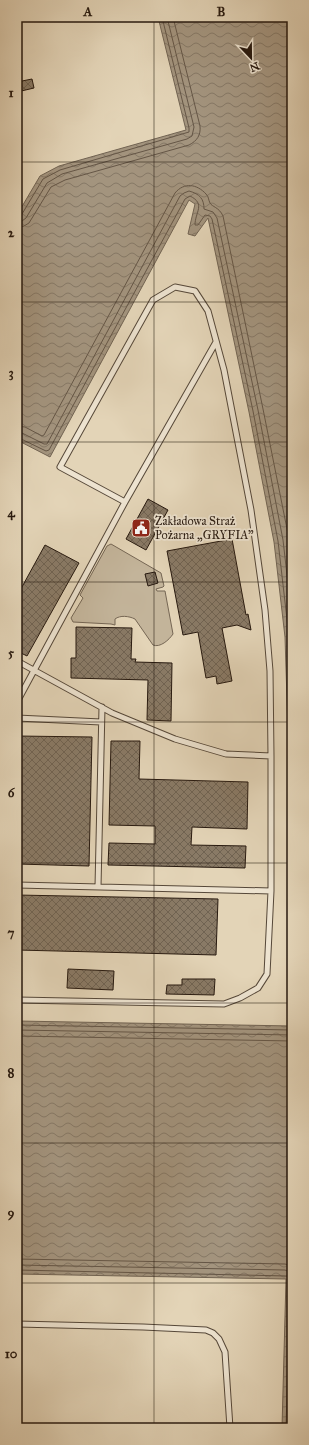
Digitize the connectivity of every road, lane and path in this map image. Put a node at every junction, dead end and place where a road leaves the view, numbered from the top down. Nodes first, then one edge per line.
1 (216, 342) junction
2 (125, 502) junction
3 (17, 661) edge
4 (34, 670) junction
5 (17, 702) edge
6 (102, 707) junction
7 (17, 718) edge
8 (101, 722) junction
9 (271, 756) junction
10 (17, 885) edge
11 (98, 887) junction
12 (271, 890) junction
13 (17, 1000) edge
14 (17, 1324) edge
15 (230, 1428) edge

1 - 2 lane
1 - 2 lane
1 - 9 lane
2 - 4 lane
3 - 4 lane
4 - 5 lane
4 - 6 lane
6 - 8 lane
6 - 9 lane
7 - 8 lane
8 - 11 lane
9 - 12 lane
10 - 11 lane
11 - 12 lane
12 - 13 lane
14 - 15 lane

